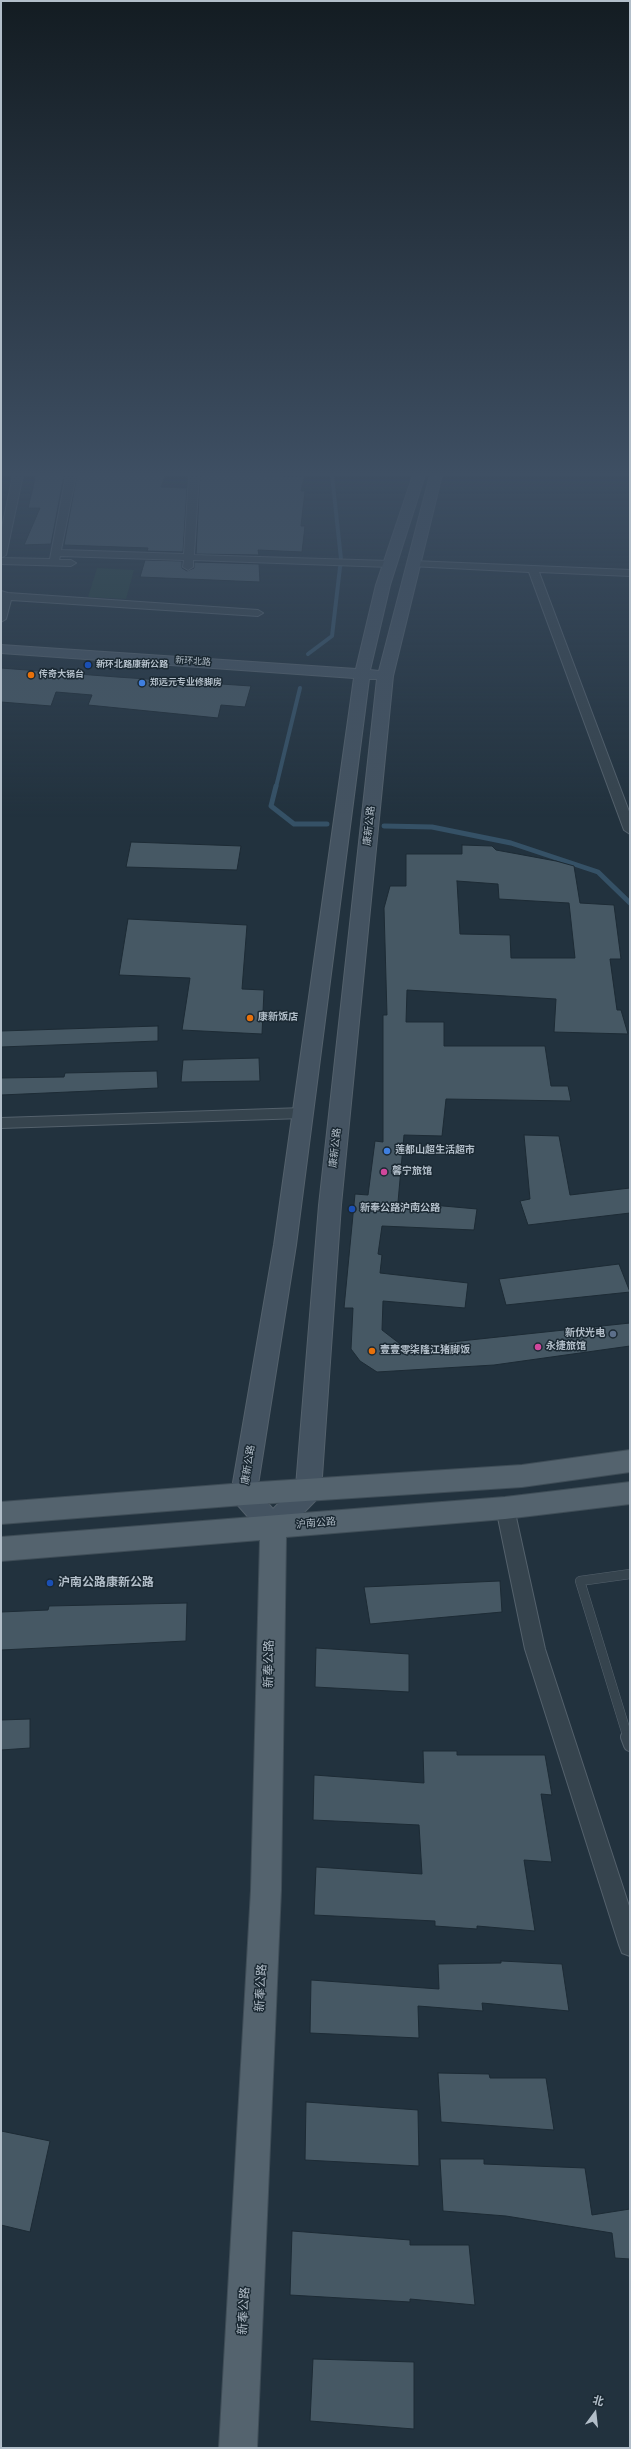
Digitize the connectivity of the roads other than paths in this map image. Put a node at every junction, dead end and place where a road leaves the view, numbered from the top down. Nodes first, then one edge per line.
1 (384, 589) edge
2 (406, 589) edge
3 (540, 589) edge
4 (3, 596) edge
5 (258, 613) dead end
6 (1, 619) edge
7 (1, 649) edge
8 (362, 674) junction
9 (385, 676) junction
10 (630, 830) edge
11 (303, 1113) junction
12 (1, 1123) edge
13 (630, 1461) edge
14 (308, 1491) junction
15 (630, 1493) edge
16 (244, 1494) junction
17 (505, 1508) junction
18 (1, 1513) edge
19 (273, 1527) junction
20 (1, 1549) edge
21 (630, 1574) edge
22 (630, 1745) edge
23 (630, 1945) edge
24 (238, 2448) edge

1 - 8 main road, 康新公路
2 - 9 main road, 康新公路
3 - 10 street
4 - 5 street
4 - 6 street
7 - 8 main road, 新环北路
8 - 9 main road, 新环北路
8 - 11 main road, 康新公路
9 - 14 main road, 康新公路
11 - 12 street
11 - 16 main road, 康新公路
13 - 14 main road
14 - 16 main road
14 - 19 main road
15 - 17 main road, 沪南公路
16 - 18 main road
16 - 19 main road, 康新公路
17 - 19 main road, 沪南公路
17 - 23 street
19 - 20 main road, 沪南公路
19 - 24 main road, 新奉公路
21 - 22 lane

